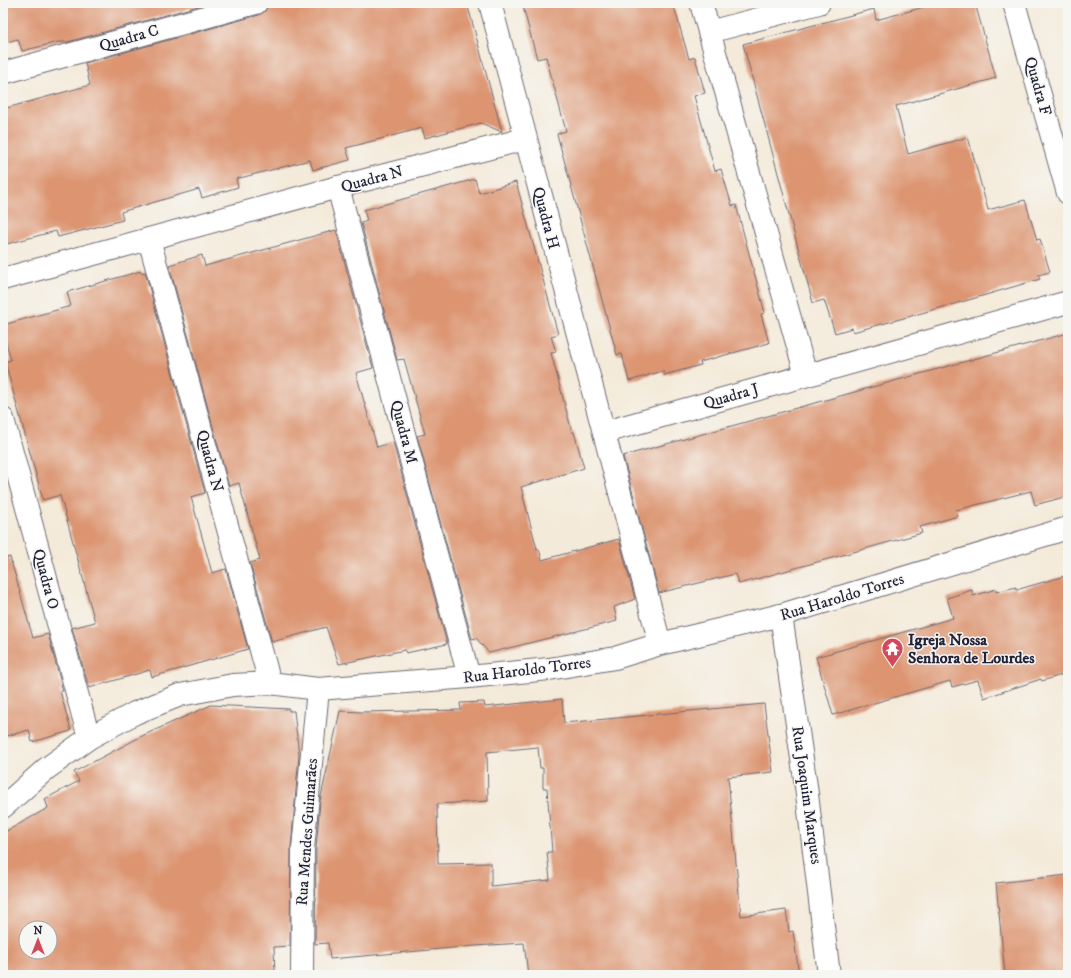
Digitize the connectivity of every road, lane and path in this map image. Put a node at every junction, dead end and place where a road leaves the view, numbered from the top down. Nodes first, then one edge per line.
1 (256, 3) edge
2 (490, 3) edge
3 (701, 3) edge
4 (819, 3) edge
5 (1014, 3) edge
6 (709, 32) junction
7 (3, 73) edge
8 (525, 139) junction
9 (338, 187) junction
10 (1068, 193) edge
11 (149, 239) junction
12 (3, 279) edge
13 (1068, 302) edge
14 (806, 375) junction
15 (3, 419) edge
16 (605, 432) junction
17 (1068, 528) edge
18 (781, 615) junction
19 (660, 644) junction
20 (469, 677) junction
21 (270, 683) junction
22 (318, 689) junction
23 (89, 738) junction
24 (3, 807) edge
25 (302, 975) edge
26 (829, 975) edge

1 - 7 street, Quadra C
2 - 8 street, Quadra H
3 - 6 street
4 - 6 street
5 - 10 street, Quadra F
6 - 14 street
8 - 9 street, Quadra N
8 - 16 street, Quadra H
9 - 11 street, Quadra N
9 - 20 street, Quadra M
11 - 12 street, Quadra N
11 - 21 street, Quadra N
13 - 14 street, Quadra J
14 - 16 street, Quadra J
15 - 23 street, Quadra O
16 - 19 street
17 - 18 street, Rua Haroldo Torres
18 - 19 street, Rua Haroldo Torres
18 - 26 street, Rua Joaquim Marques
19 - 20 street, Rua Haroldo Torres
20 - 22 street, Rua Haroldo Torres
21 - 22 street, Rua Haroldo Torres
21 - 23 street, Rua Haroldo Torres
22 - 25 street, Rua Mendes Guimarães
23 - 24 street, Rua Haroldo Torres

